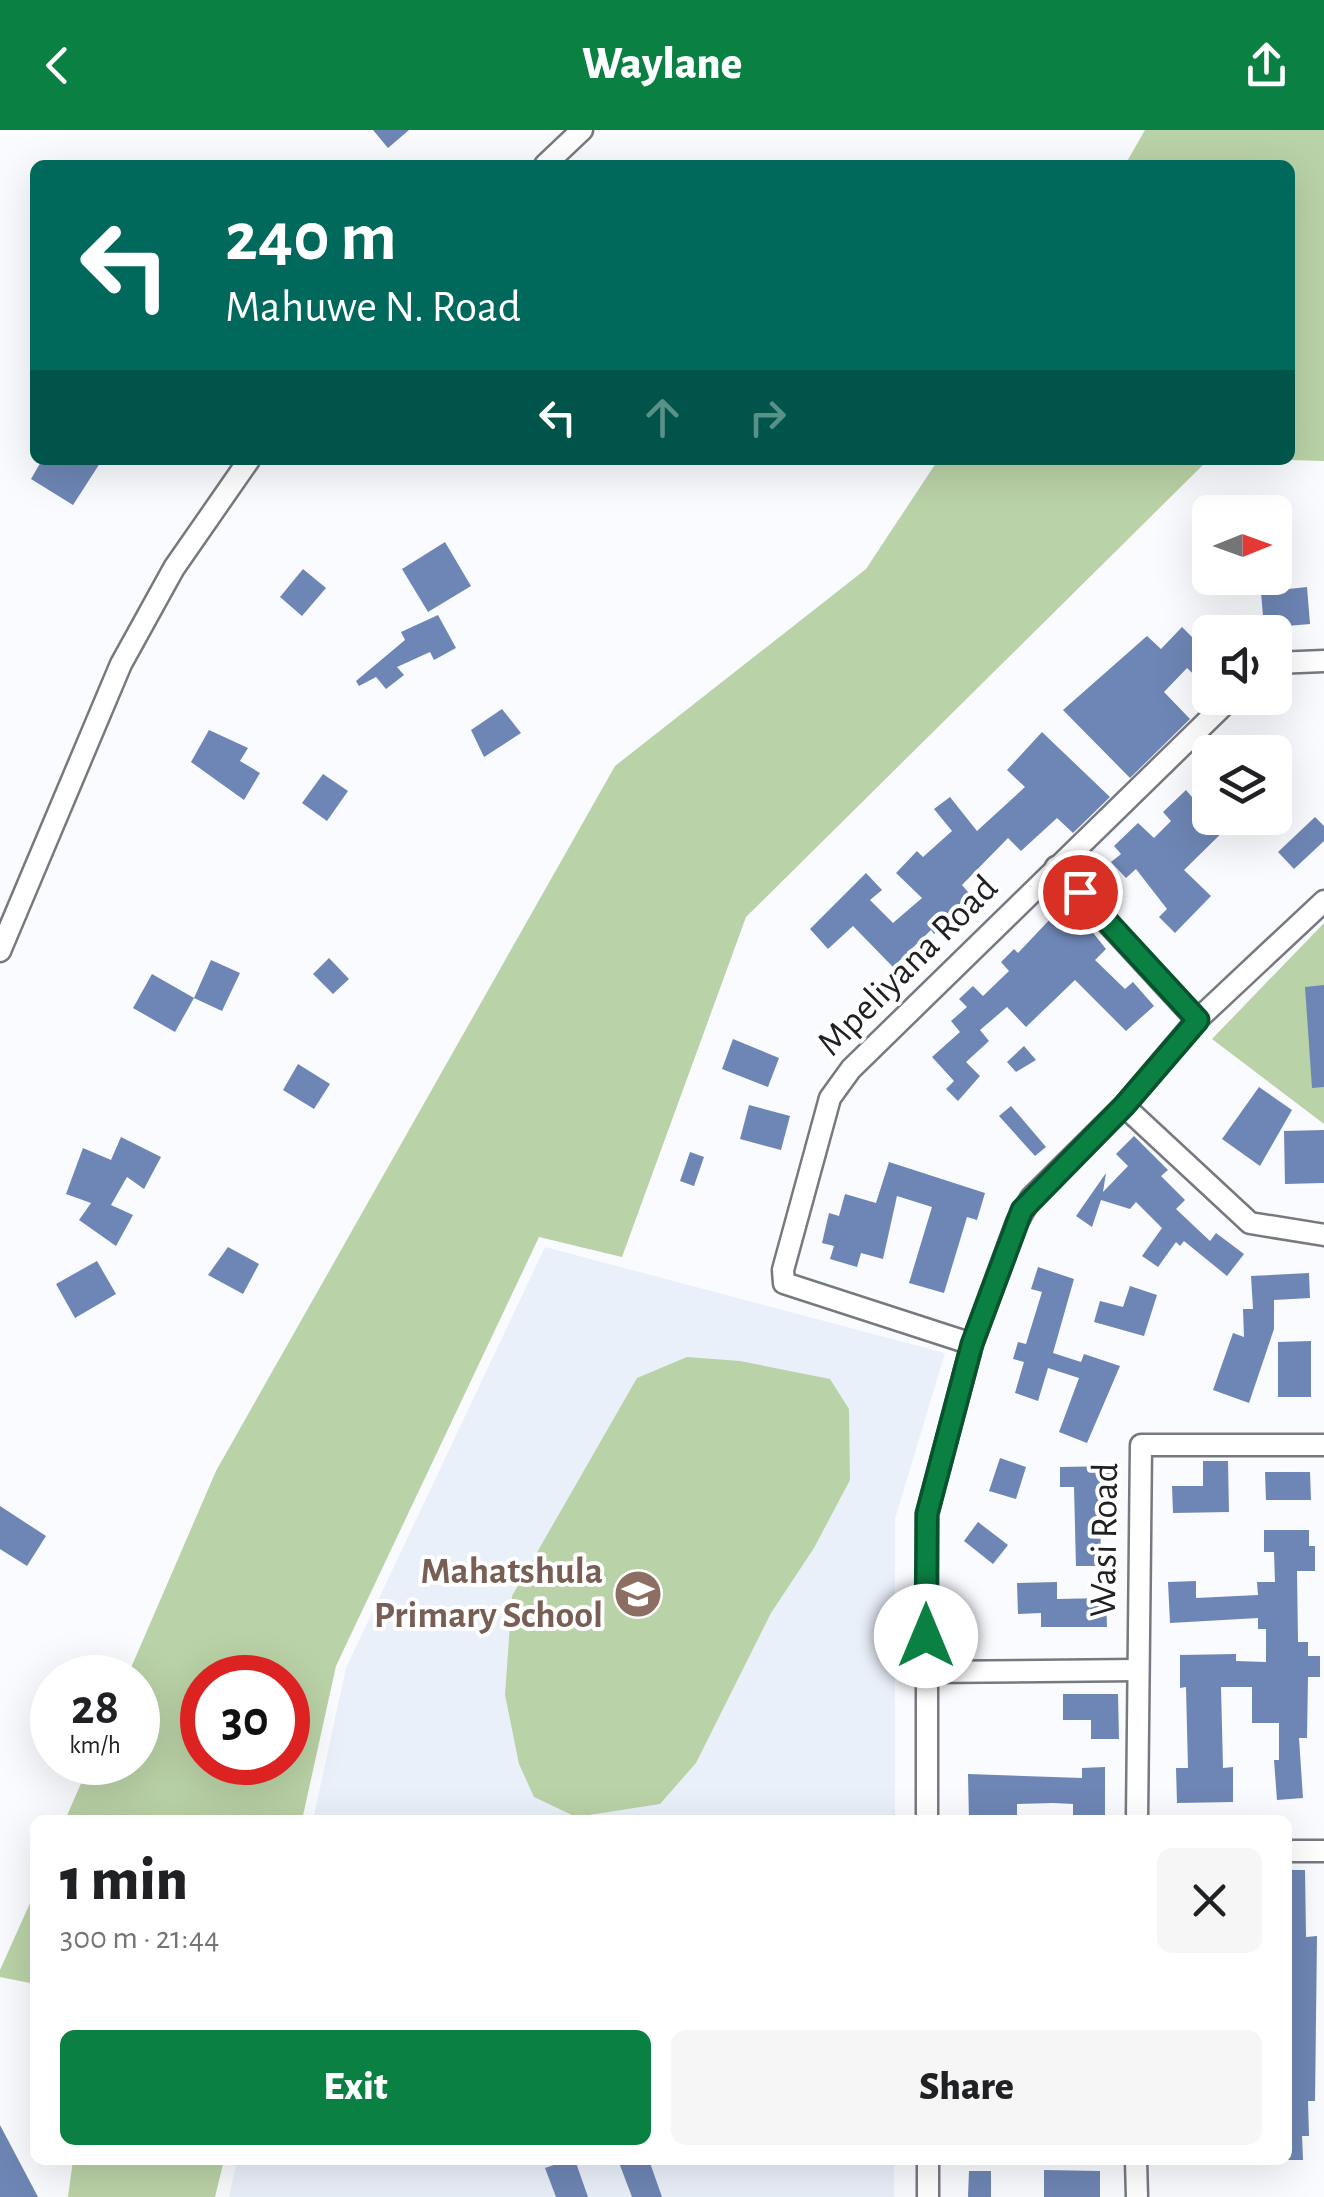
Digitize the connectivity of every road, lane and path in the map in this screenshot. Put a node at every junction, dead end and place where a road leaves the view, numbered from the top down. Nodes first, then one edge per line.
1 (582, 130) edge
2 (550, 160) edge
3 (246, 465) edge
4 (1324, 662) edge
5 (1292, 663) edge
6 (1213, 715) edge
7 (1056, 867) junction
8 (1324, 900) edge
9 (0, 951) edge
10 (1198, 1020) junction
11 (1124, 1106) junction
12 (1324, 1235) edge
13 (972, 1344) junction
14 (1324, 1445) edge
15 (1138, 1670) junction
16 (926, 1672) junction
17 (927, 1815) edge
18 (1137, 1815) edge
19 (1292, 1851) edge
20 (1324, 1851) edge
21 (928, 2165) edge
22 (1136, 2165) edge
23 (928, 2197) edge
24 (1137, 2197) edge

1 - 2 street
3 - 9 street
4 - 5 street
6 - 7 street, Mpeliyana Road
7 - 10 street
7 - 13 street, Mpeliyana Road
8 - 10 street
10 - 11 street
11 - 12 street
11 - 13 street
13 - 16 street
14 - 15 street, Wasi Road
15 - 16 street
15 - 18 street, Wasi Road
16 - 17 street
19 - 20 street
21 - 23 street
22 - 24 street

